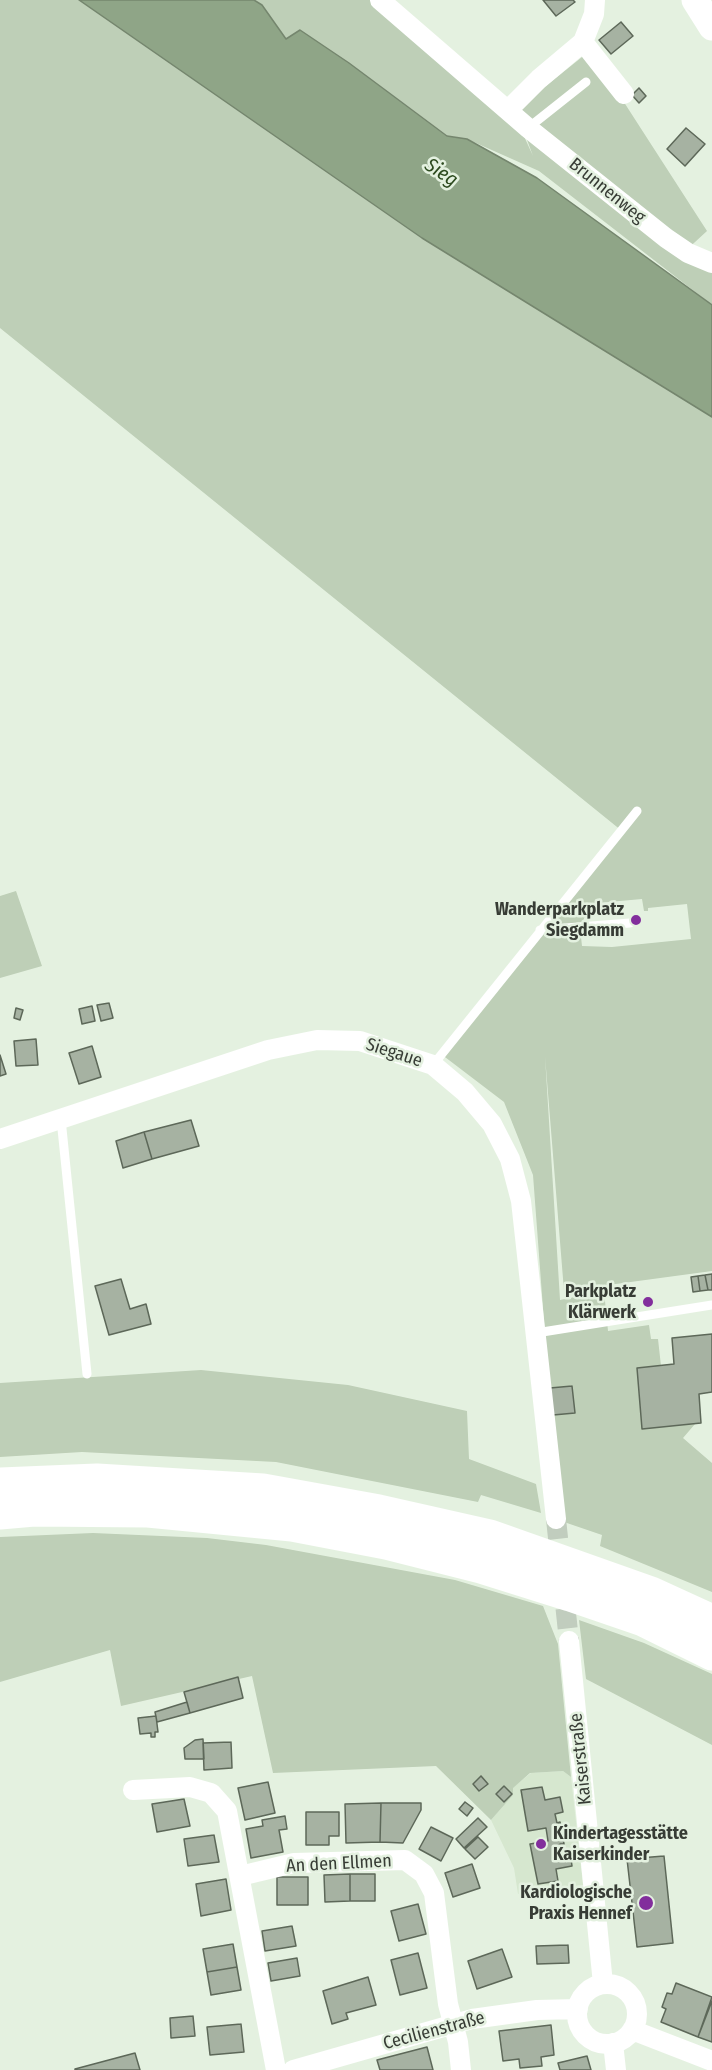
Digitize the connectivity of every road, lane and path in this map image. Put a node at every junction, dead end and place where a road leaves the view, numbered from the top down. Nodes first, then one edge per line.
1 (380, 0) edge
2 (595, 0) edge
3 (695, 0) edge
4 (712, 27) edge
5 (583, 42) junction
6 (586, 82) dead end
7 (624, 94) dead end
8 (508, 110) junction
9 (528, 128) junction
10 (712, 263) edge
11 (637, 811) dead end
12 (630, 923) dead end
13 (540, 930) junction
14 (433, 1065) junction
15 (61, 1119) junction
16 (0, 1139) edge
17 (712, 1305) edge
18 (536, 1333) junction
19 (87, 1374) dead end
20 (0, 1484) edge
21 (0, 1513) edge
22 (556, 1519) tunnel mouth
23 (712, 1621) edge
24 (569, 1641) tunnel mouth
25 (712, 1654) edge
26 (133, 1790) dead end
27 (240, 1875) junction
28 (603, 1984) junction
29 (578, 2009) junction
30 (453, 2024) junction
31 (632, 2030) junction
32 (613, 2043) junction
33 (712, 2061) edge
34 (276, 2070) edge
35 (293, 2070) edge
36 (461, 2070) edge
37 (616, 2070) edge

1 - 8 street, Brunnenweg
2 - 5 street
3 - 4 main road
5 - 7 street
5 - 8 street
6 - 9 lane
8 - 9 street, Brunnenweg
9 - 10 street, Brunnenweg
11 - 13 lane
12 - 13 lane
13 - 14 lane
14 - 15 street, Siegaue
14 - 18 street, Siegaue
15 - 16 street, Siegaue
15 - 19 lane
17 - 18 lane
18 - 22 street, Siegaue
20 - 23 highway
21 - 25 highway
24 - 28 street, Kaiserstraße
26 - 27 street
27 - 30 street, An den Ellmen
27 - 34 street
28 - 29 street
28 - 31 street
29 - 30 street, Cecilienstraße
29 - 32 street
30 - 35 street, Cecilienstraße
30 - 36 street, An den Ellmen
31 - 32 street
31 - 33 street
32 - 37 street

